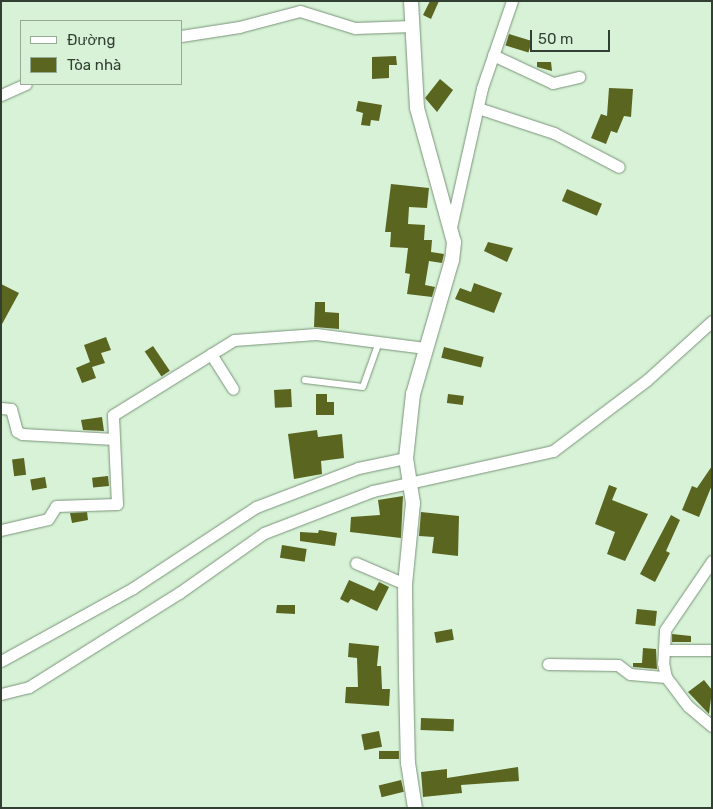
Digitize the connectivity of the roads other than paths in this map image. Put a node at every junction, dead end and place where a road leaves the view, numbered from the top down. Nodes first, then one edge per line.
1 (411, 1) edge
2 (512, 1) edge
3 (412, 26) junction
4 (182, 36) edge
5 (493, 56) junction
6 (579, 77) dead end
7 (24, 85) edge
8 (1, 95) edge
9 (478, 108) junction
10 (619, 167) dead end
11 (451, 227) junction
12 (712, 321) edge
13 (379, 342) junction
14 (425, 348) junction
15 (211, 354) junction
16 (305, 380) dead end
17 (233, 389) dead end
18 (1, 408) edge
19 (114, 439) junction
20 (408, 470) junction
21 (1, 530) edge
22 (712, 561) edge
23 (356, 562) dead end
24 (405, 584) junction
25 (664, 650) junction
26 (712, 650) edge
27 (1, 661) edge
28 (548, 664) dead end
29 (666, 677) junction
30 (1, 694) edge
31 (712, 726) edge
32 (415, 808) edge

1 - 3 street
2 - 5 street
3 - 4 street
3 - 11 street
5 - 6 street
5 - 9 street
7 - 8 street
9 - 10 street
9 - 11 street
11 - 14 street
12 - 20 street
13 - 14 street
13 - 15 street
13 - 16 lane
14 - 20 street
15 - 17 street
15 - 19 street
18 - 19 street
19 - 21 street
20 - 24 street
20 - 27 street
20 - 30 street
22 - 25 street
23 - 24 street
24 - 32 street
25 - 26 street
25 - 29 street
28 - 29 street
29 - 31 street

